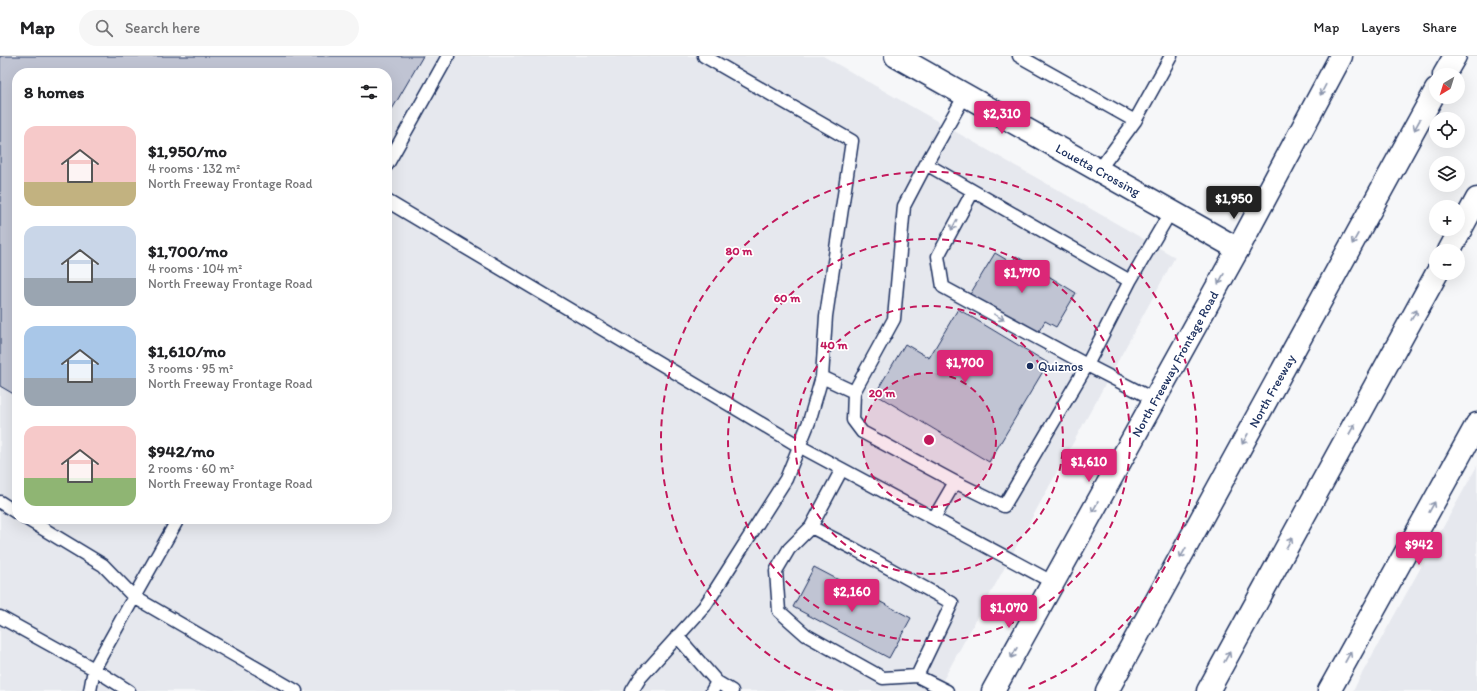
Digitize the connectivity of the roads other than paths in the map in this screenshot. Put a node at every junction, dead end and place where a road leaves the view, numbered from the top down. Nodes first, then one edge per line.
1 (448, 56) edge
2 (704, 56) edge
3 (896, 56) edge
4 (1019, 56) edge
5 (1171, 56) edge
6 (1341, 56) edge
7 (1455, 56) edge
8 (1448, 68) edge
9 (965, 95) junction
10 (1429, 103) edge
11 (1134, 121) junction
12 (392, 156) edge
13 (926, 164) junction
14 (1099, 170) junction
15 (973, 191) junction
16 (1477, 199) edge
17 (392, 204) edge
18 (1171, 211) junction
19 (1453, 244) edge
20 (1238, 249) junction
21 (1433, 280) edge
22 (1130, 281) junction
23 (1087, 365) junction
24 (822, 377) junction
25 (854, 392) junction
26 (1155, 400) junction
27 (1477, 424) edge
28 (799, 446) junction
29 (842, 469) junction
30 (955, 482) junction
31 (0, 502) edge
32 (12, 510) edge
33 (934, 518) junction
34 (35, 524) edge
35 (175, 524) edge
36 (812, 527) junction
37 (1054, 582) junction
38 (134, 597) junction
39 (0, 617) edge
40 (677, 636) junction
41 (94, 669) junction
42 (917, 676) junction
43 (714, 687) edge
44 (90, 691) edge
45 (130, 691) edge
46 (296, 691) edge
47 (632, 691) edge
48 (732, 691) edge
49 (947, 691) edge
50 (994, 691) edge
51 (1107, 691) edge
52 (1208, 691) edge
53 (1329, 691) edge

1 - 12 lane
2 - 24 lane
3 - 9 main road, Louetta Crossing
4 - 11 lane
5 - 11 lane
6 -> 20 main road, North Freeway Frontage Road
7 - 8 main road
9 - 13 lane
9 - 14 main road, Louetta Crossing
10 -> 51 main road, North Freeway
11 - 14 lane
13 - 15 lane
13 - 25 lane
14 - 18 main road, Louetta Crossing
15 - 22 lane
15 -> 23 lane
16 - 19 main road
17 - 28 lane
18 - 20 main road, Louetta Crossing
18 - 22 lane
20 -> 26 main road, North Freeway Frontage Road
52 -> 21 main road
22 - 23 lane
23 - 26 lane
23 - 30 lane
24 - 25 lane
24 - 28 lane
25 - 30 lane
26 -> 37 main road, North Freeway Frontage Road
53 -> 27 main road
28 - 29 lane
28 - 40 lane
29 - 33 lane
29 - 36 lane
30 - 33 lane
31 - 32 lane
33 - 37 lane
34 - 38 lane
35 - 38 lane
36 - 42 lane
36 - 42 lane
37 -> 50 main road, North Freeway Frontage Road
38 - 41 lane
38 - 46 lane
39 - 41 lane
40 - 43 lane
40 - 47 lane
41 - 44 lane
41 - 45 lane
42 - 49 lane
43 - 48 lane

